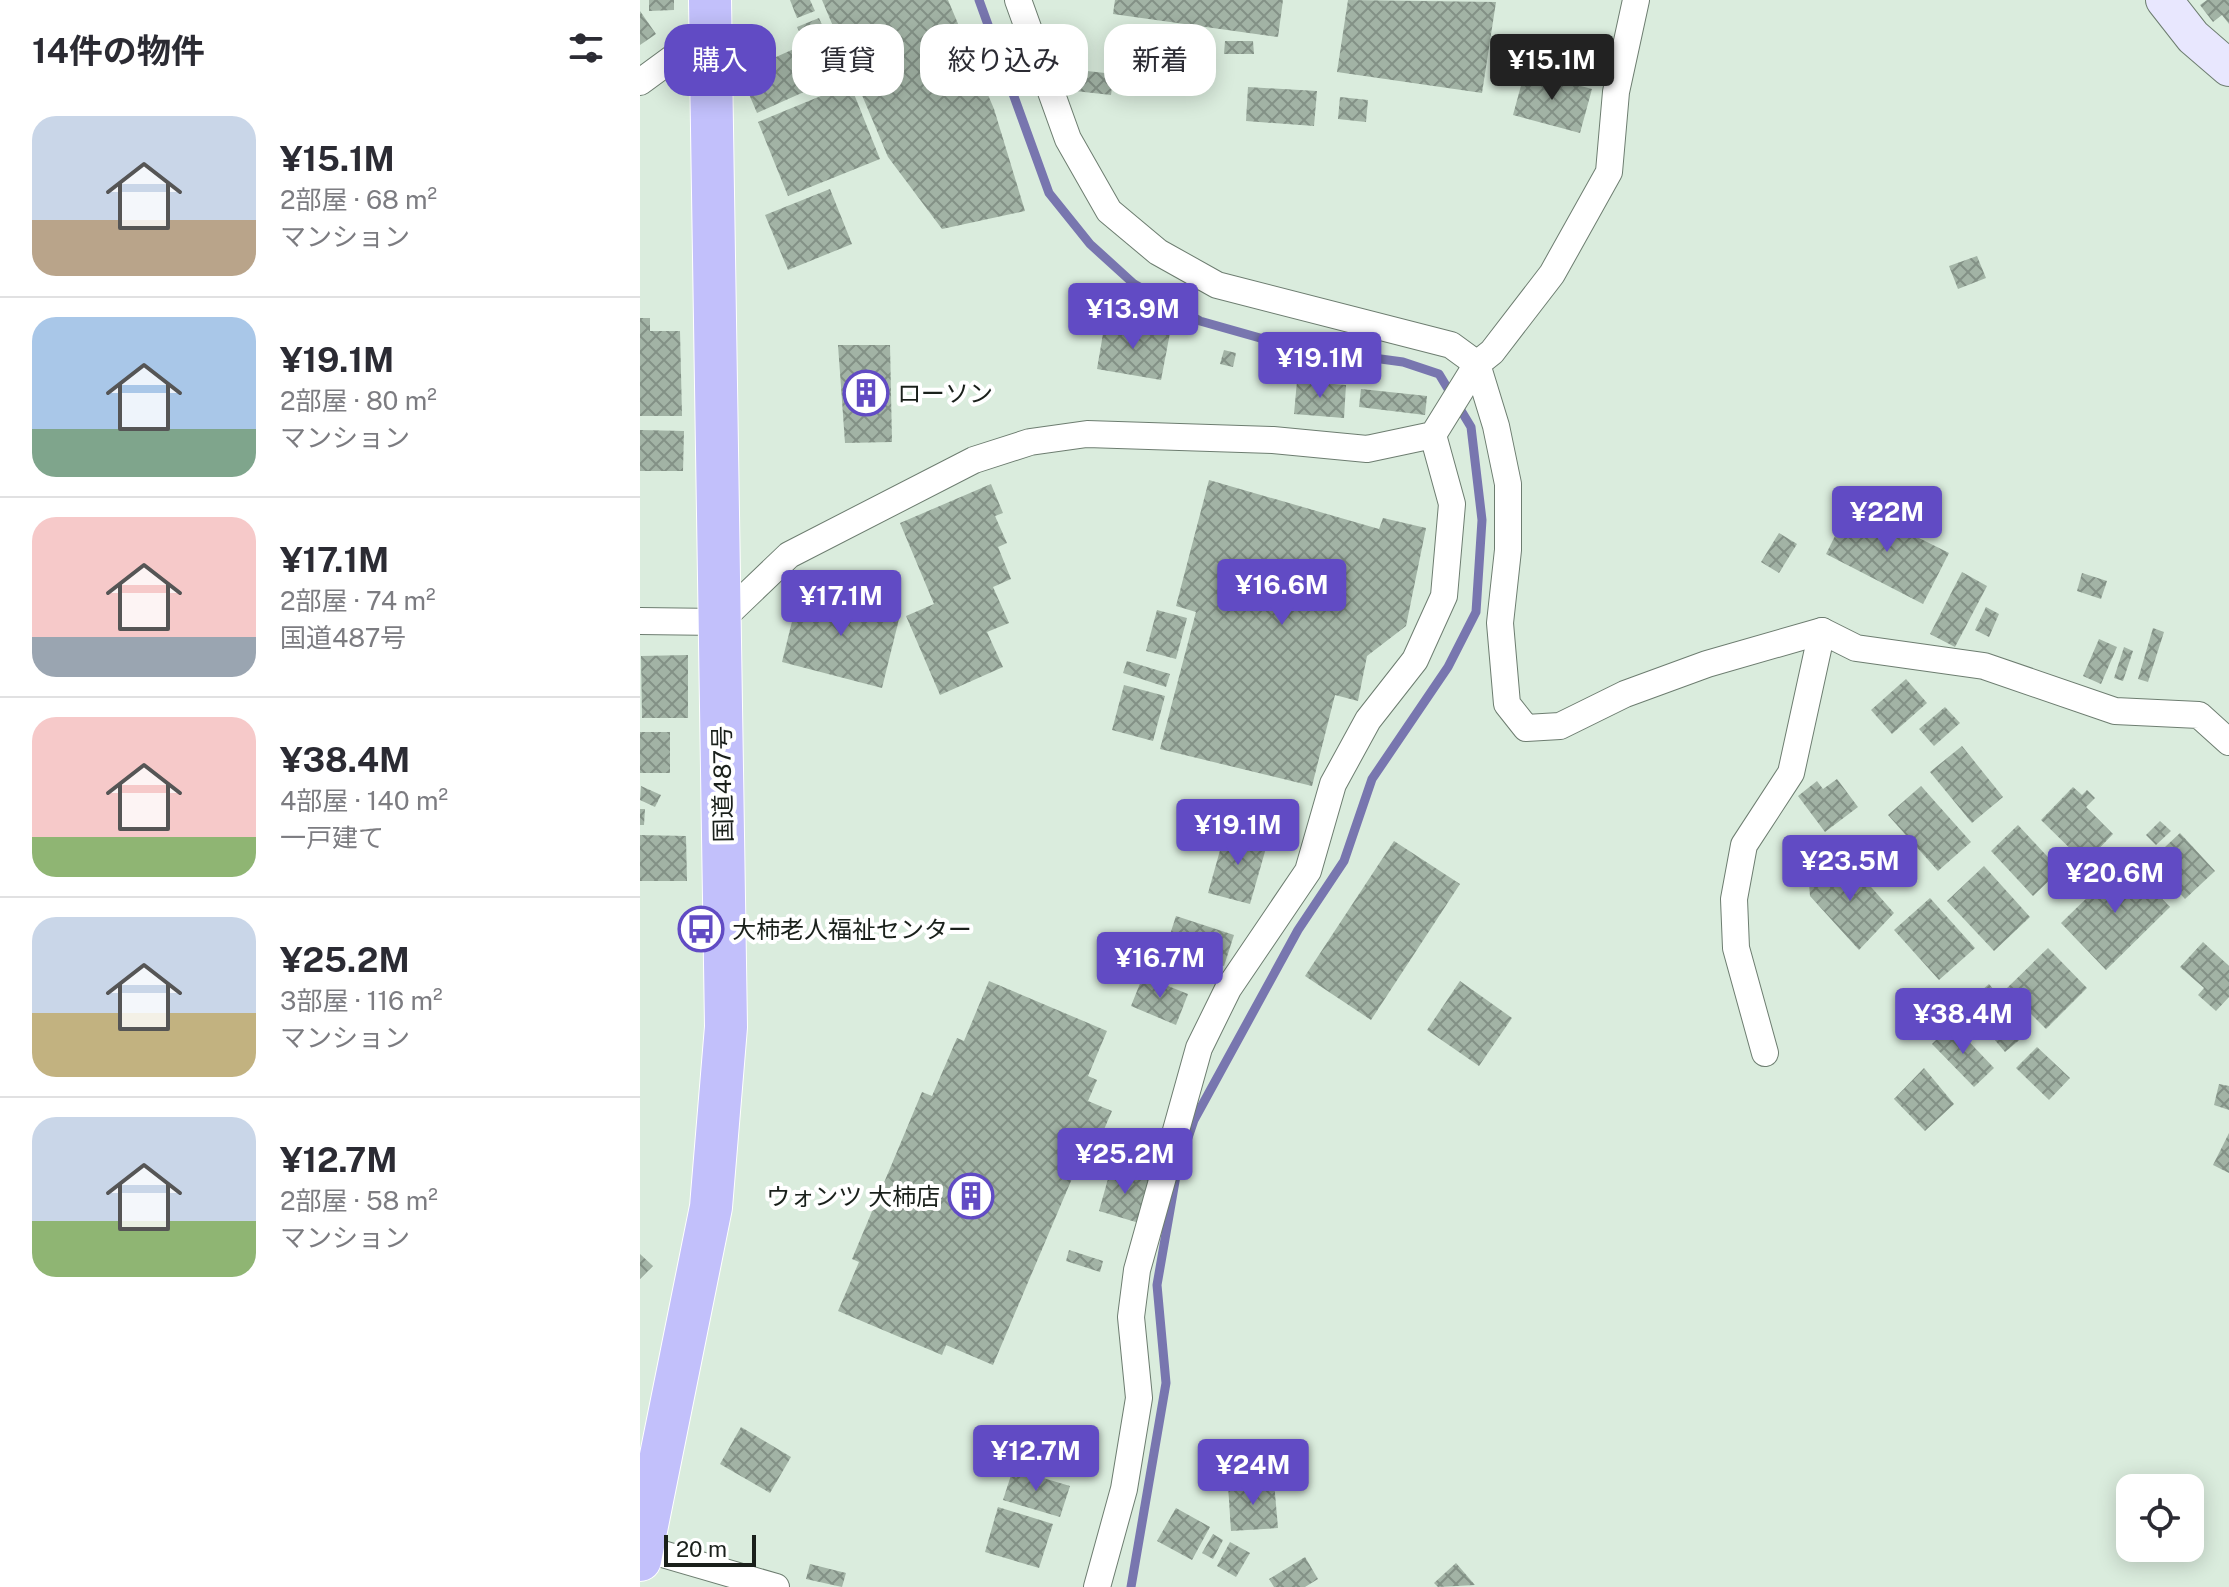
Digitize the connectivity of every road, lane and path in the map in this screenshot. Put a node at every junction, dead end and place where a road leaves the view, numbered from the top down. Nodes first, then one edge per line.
1 (1018, 0) edge
2 (1636, 0) edge
3 (2164, 0) edge
4 (710, 15) edge
5 (2229, 68) edge
6 (640, 82) edge
7 (1477, 364) junction
8 (1433, 435) junction
9 (640, 621) edge
10 (719, 622) junction
11 (1822, 631) junction
12 (2229, 742) edge
13 (1765, 1053) dead end
14 (641, 1554) edge
15 (776, 1587) edge
16 (1097, 1587) edge

1 - 7 street
2 - 7 street
3 - 5 main road
4 - 6 street
4 - 10 highway, 国道487号
7 - 8 street
7 - 11 street
8 - 10 street
8 - 16 street
9 - 10 street
10 - 14 highway, 国道487号
11 - 12 street
11 - 13 street
14 - 15 street

